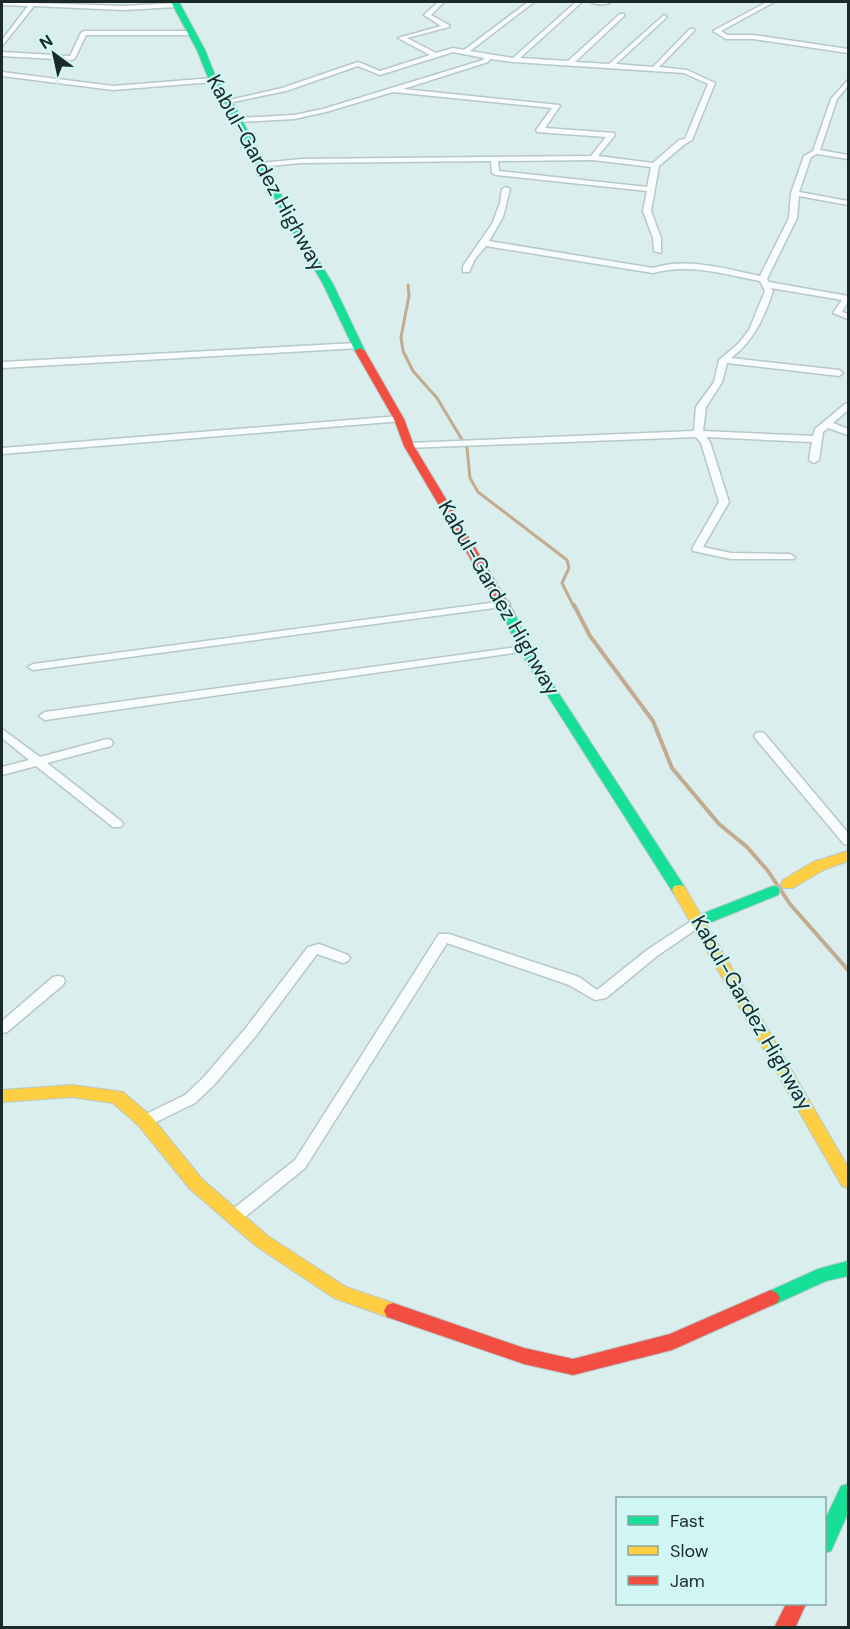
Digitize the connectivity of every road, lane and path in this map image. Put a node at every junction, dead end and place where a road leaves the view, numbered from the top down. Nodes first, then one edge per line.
1 (441, 2) edge
2 (531, 2) edge
3 (579, 2) edge
4 (594, 2) edge
5 (608, 2) edge
6 (771, 2) edge
7 (2, 3) edge
8 (175, 3) edge
9 (32, 5) junction
10 (622, 15) dead end
11 (664, 18) dead end
12 (692, 30) dead end
13 (190, 33) junction
14 (2, 44) edge
15 (849, 51) edge
16 (465, 52) junction
17 (2, 54) edge
18 (489, 55) junction
19 (437, 56) junction
20 (514, 60) junction
21 (570, 63) junction
22 (612, 65) junction
23 (656, 67) junction
24 (2, 74) edge
25 (213, 80) junction
26 (849, 82) edge
27 (393, 90) junction
28 (228, 101) junction
29 (238, 120) junction
30 (816, 152) junction
31 (849, 157) edge
32 (593, 158) junction
33 (494, 159) junction
34 (261, 165) junction
35 (655, 165) junction
36 (506, 189) dead end
37 (649, 189) junction
38 (795, 193) junction
39 (849, 203) edge
40 (484, 243) junction
41 (658, 251) dead end
42 (466, 270) dead end
43 (764, 282) junction
44 (849, 317) edge
45 (357, 346) junction
46 (723, 360) junction
47 (2, 365) edge
48 (839, 373) dead end
49 (849, 406) edge
50 (399, 419) junction
51 (826, 424) junction
52 (849, 432) edge
53 (698, 434) junction
54 (818, 439) junction
55 (409, 446) junction
56 (2, 452) edge
57 (814, 460) dead end
58 (790, 557) dead end
59 (505, 604) junction
60 (525, 649) junction
61 (33, 667) dead end
62 (45, 716) dead end
63 (2, 733) edge
64 (760, 736) dead end
65 (107, 743) dead end
66 (37, 762) junction
67 (2, 771) edge
68 (117, 824) dead end
69 (849, 841) edge
70 (849, 856) edge
71 (788, 884) joint
72 (773, 891) joint
73 (699, 921) junction
74 (343, 958) dead end
75 (58, 981) dead end
76 (2, 1028) edge
77 (2, 1096) edge
78 (145, 1120) junction
79 (849, 1181) edge
80 (234, 1217) junction
81 (849, 1269) edge
82 (849, 1493) edge
83 (826, 1542) edge
84 (796, 1605) edge
85 (784, 1628) edge

1 - 19 street
2 - 16 street
3 - 20 street
4 - 5 street
6 - 15 street
7 - 9 street
8 - 9 street
8 - 13 main road, Kabul-Gardez Highway
9 - 14 street
10 - 21 street
11 - 22 street
12 - 23 street
13 - 17 street
13 - 25 main road, Kabul-Gardez Highway
16 - 18 street
16 - 19 street
18 - 20 street
18 - 27 street
19 - 28 street
20 - 21 street
21 - 22 street
22 - 23 street
23 - 35 street
24 - 25 street
25 - 28 main road, Kabul-Gardez Highway
26 - 30 street
27 - 29 street
27 - 32 street
28 - 29 main road, Kabul-Gardez Highway
29 - 34 main road, Kabul-Gardez Highway
30 - 31 street
30 - 38 street
32 - 33 street
32 - 35 street
33 - 34 street
33 - 37 street
34 - 45 main road, Kabul-Gardez Highway
35 - 37 street
36 - 40 street
37 - 41 street
38 - 39 street
38 - 43 street
40 - 42 street
40 - 43 street
43 - 44 street
43 - 46 street
45 - 47 street
45 - 50 main road, Kabul-Gardez Highway
46 - 48 street
46 - 53 street
49 - 51 street
50 - 55 main road, Kabul-Gardez Highway
50 - 56 street
51 - 52 street
51 - 54 street
53 - 54 street
53 - 55 street
53 - 58 street
54 - 57 street
55 - 59 main road, Kabul-Gardez Highway
59 - 60 main road, Kabul-Gardez Highway
59 - 61 street
60 - 62 street
60 - 73 main road, Kabul-Gardez Highway
63 - 66 street
64 - 69 street
65 - 66 street
66 - 67 street
66 - 68 street
70 - 71 main road
71 - 72 street
72 - 73 main road
73 - 79 main road, Kabul-Gardez Highway
73 - 80 street
74 - 78 street
75 - 76 street
77 - 78 main road
78 - 80 main road
80 - 81 main road
82 - 83 main road
84 - 85 main road

